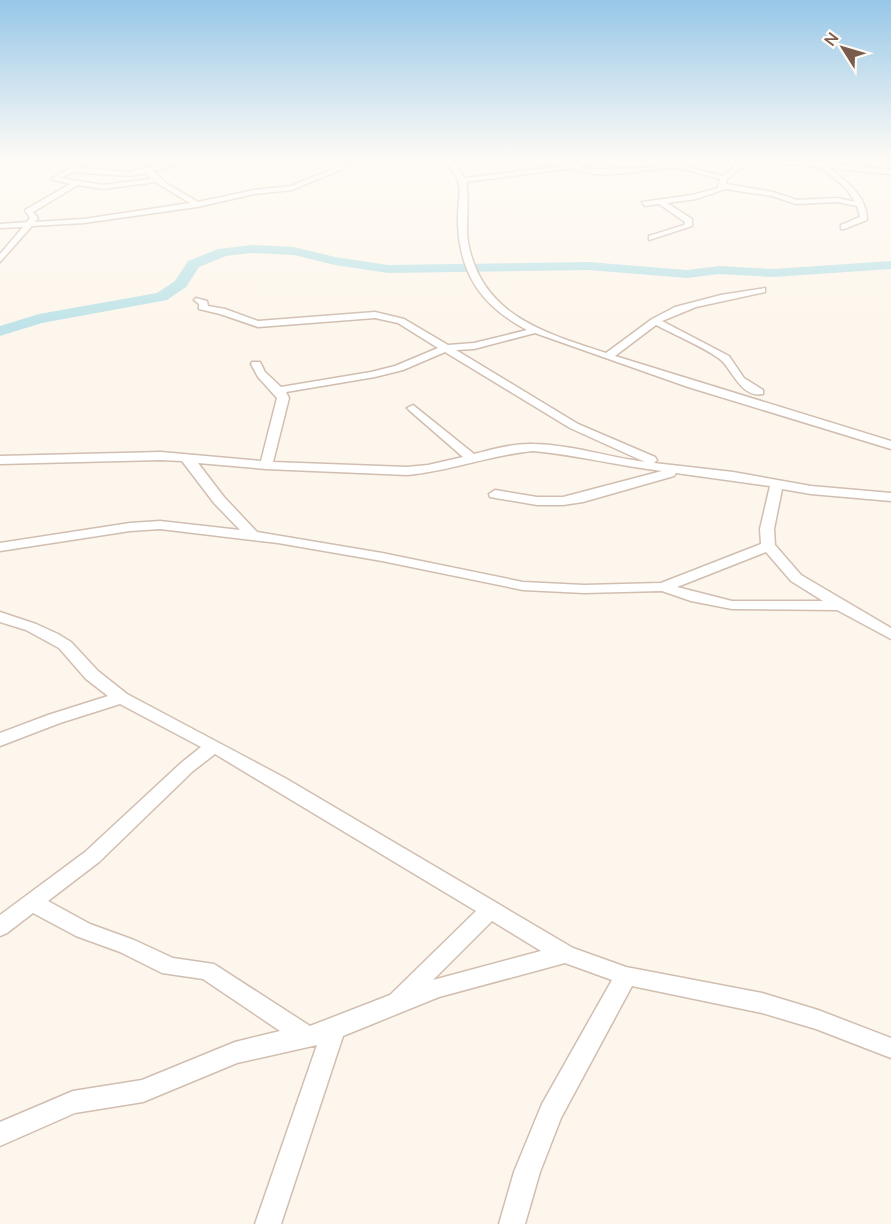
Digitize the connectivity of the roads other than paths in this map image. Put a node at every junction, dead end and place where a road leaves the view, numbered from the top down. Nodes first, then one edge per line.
1 (28, 214) edge
2 (133, 214) edge
3 (463, 214) edge
4 (679, 214) edge
5 (861, 214) edge
6 (29, 225) junction
7 (0, 226) edge
8 (844, 227) dead end
9 (652, 238) dead end
10 (0, 259) edge
11 (762, 290) dead end
12 (199, 300) dead end
13 (656, 321) junction
14 (537, 330) junction
15 (447, 348) junction
16 (607, 357) junction
17 (256, 364) dead end
18 (280, 390) junction
19 (759, 392) dead end
20 (413, 408) dead end
21 (891, 445) edge
22 (184, 457) junction
23 (471, 457) junction
24 (0, 460) edge
25 (266, 465) junction
26 (670, 469) junction
27 (685, 470) junction
28 (777, 483) junction
29 (495, 494) dead end
30 (891, 496) edge
31 (252, 535) junction
32 (768, 546) junction
33 (0, 547) edge
34 (663, 587) junction
35 (840, 606) junction
36 (0, 617) edge
37 (891, 634) edge
38 (121, 698) junction
39 (0, 740) edge
40 (214, 746) junction
41 (33, 903) junction
42 (490, 909) junction
43 (0, 927) edge
44 (565, 954) junction
45 (626, 976) junction
46 (395, 1003) junction
47 (333, 1030) junction
48 (308, 1037) junction
49 (891, 1048) edge
50 (0, 1134) edge
51 (268, 1224) edge
52 (512, 1224) edge

1 - 6 street
2 - 6 street
3 - 14 street
4 - 9 street
5 - 8 street
6 - 7 street
6 - 10 street
11 - 13 street
12 - 15 street
13 - 16 street
13 - 19 street
14 - 15 street
14 - 16 street
15 - 18 street
15 - 26 street
16 - 21 street
17 - 18 street
18 - 25 street
20 - 23 street
22 - 24 street
22 - 25 street
22 - 31 street
23 - 25 street
23 - 26 street
26 - 27 street
27 - 28 street
27 - 29 street
28 - 30 street
28 - 32 street
31 - 33 street
31 - 34 street
32 - 34 street
32 - 35 street
34 - 35 street
35 - 37 street
36 - 38 street
38 - 39 street
38 - 40 street
40 - 41 street
40 - 42 street
41 - 43 street
41 - 48 street
42 - 44 street
42 - 46 street
44 - 45 street
44 - 46 street
45 - 49 street
45 - 52 street
46 - 47 street
47 - 48 street
47 - 51 street
48 - 50 street

